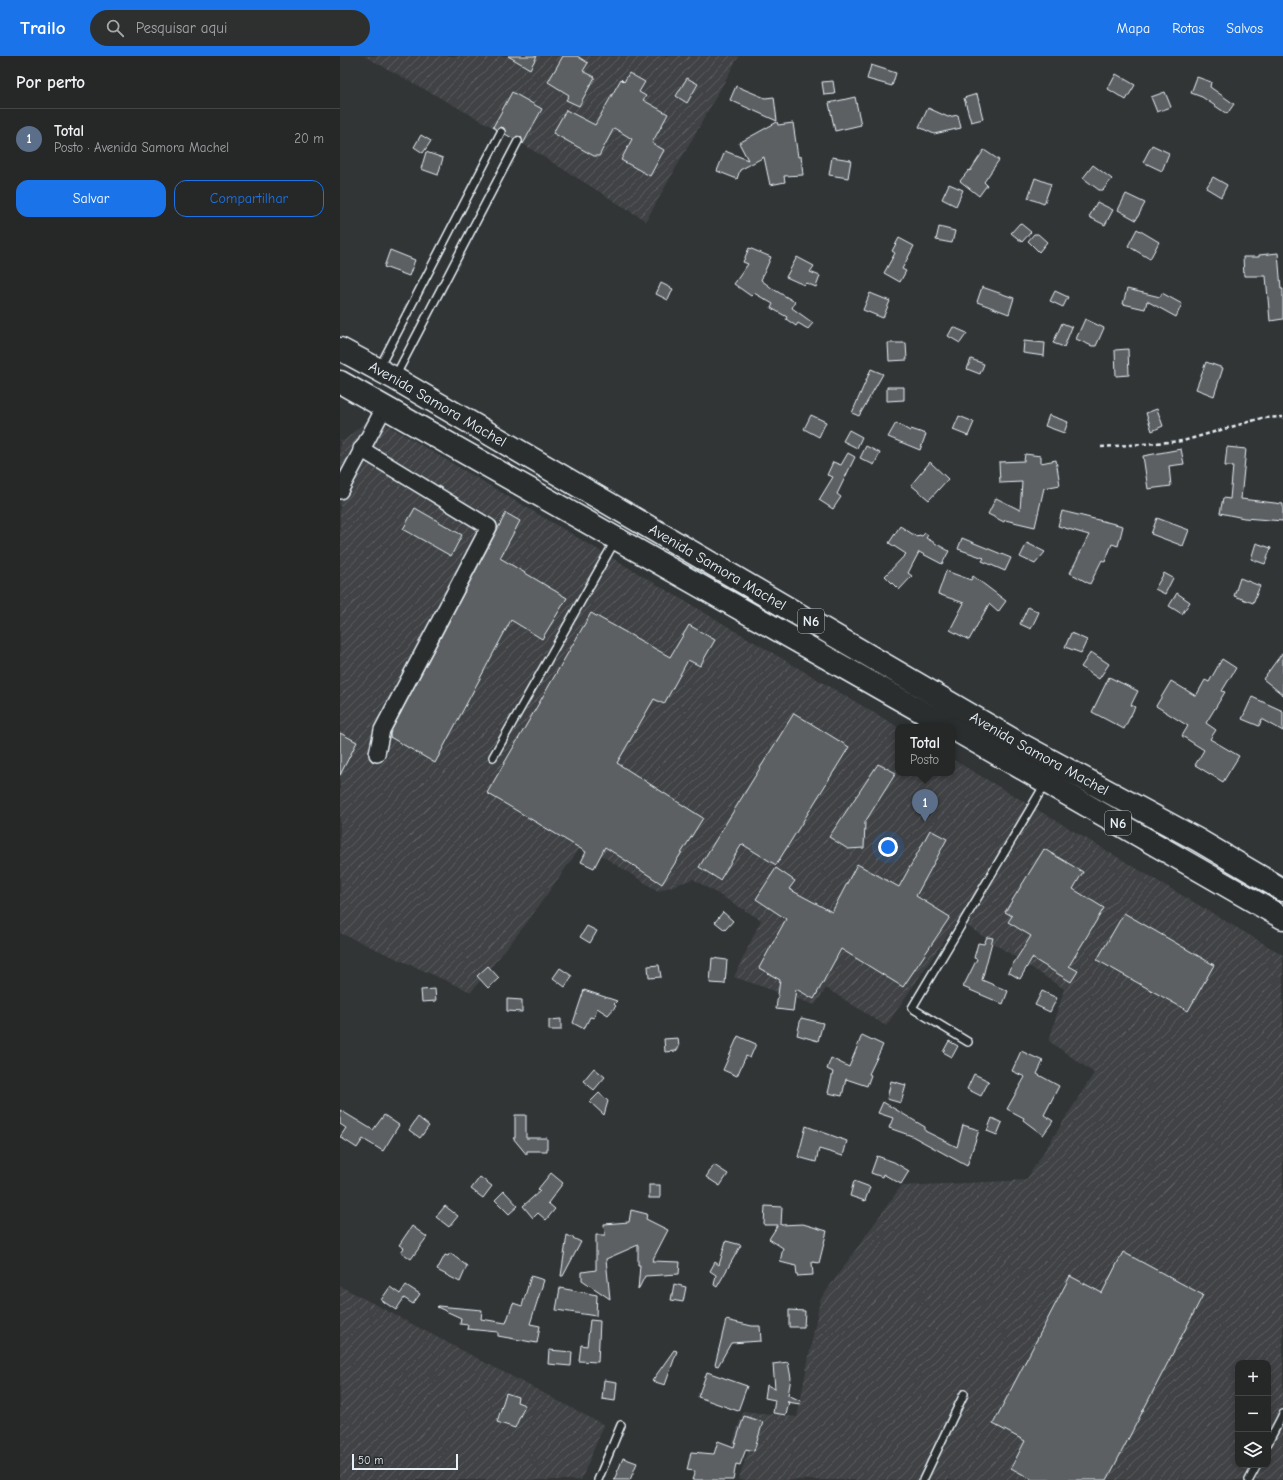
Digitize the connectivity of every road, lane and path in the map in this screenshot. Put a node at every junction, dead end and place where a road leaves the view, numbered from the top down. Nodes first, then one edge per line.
1 (501, 132) dead end
2 (518, 141) dead end
3 (340, 350) edge
4 (386, 374) junction
5 (340, 382) edge
6 (384, 408) junction
7 (1283, 417) edge
8 (1101, 448) dead end
9 (361, 449) junction
10 (345, 472) edge
11 (340, 491) edge
12 (616, 539) junction
13 (944, 724) edge
14 (955, 730) edge
15 (377, 754) dead end
16 (493, 757) dead end
17 (1046, 782) junction
18 (1283, 890) edge
19 (1283, 918) edge
20 (968, 1042) dead end
21 (964, 1394) dead end
22 (1283, 1414) edge
23 (621, 1424) dead end
24 (1271, 1437) edge
25 (1255, 1468) edge
26 (598, 1480) edge
27 (923, 1480) edge
28 (1249, 1480) edge

1 - 4 lane
2 - 4 lane
3 - 4 highway, Avenida Samora Machel / N6
4 - 18 highway, Avenida Samora Machel / N6
5 - 6 highway, Avenida Samora Machel / N6
6 - 9 street
6 - 12 highway, Avenida Samora Machel / N6
7 - 8 path
9 - 10 street
9 - 15 street
10 - 11 street
12 - 13 highway, Avenida Samora Machel / N6
12 - 16 lane
14 - 17 highway, Avenida Samora Machel / N6
17 - 19 highway, Avenida Samora Machel / N6
17 - 20 lane
21 - 27 lane
22 - 24 lane
23 - 26 lane
25 - 28 lane

